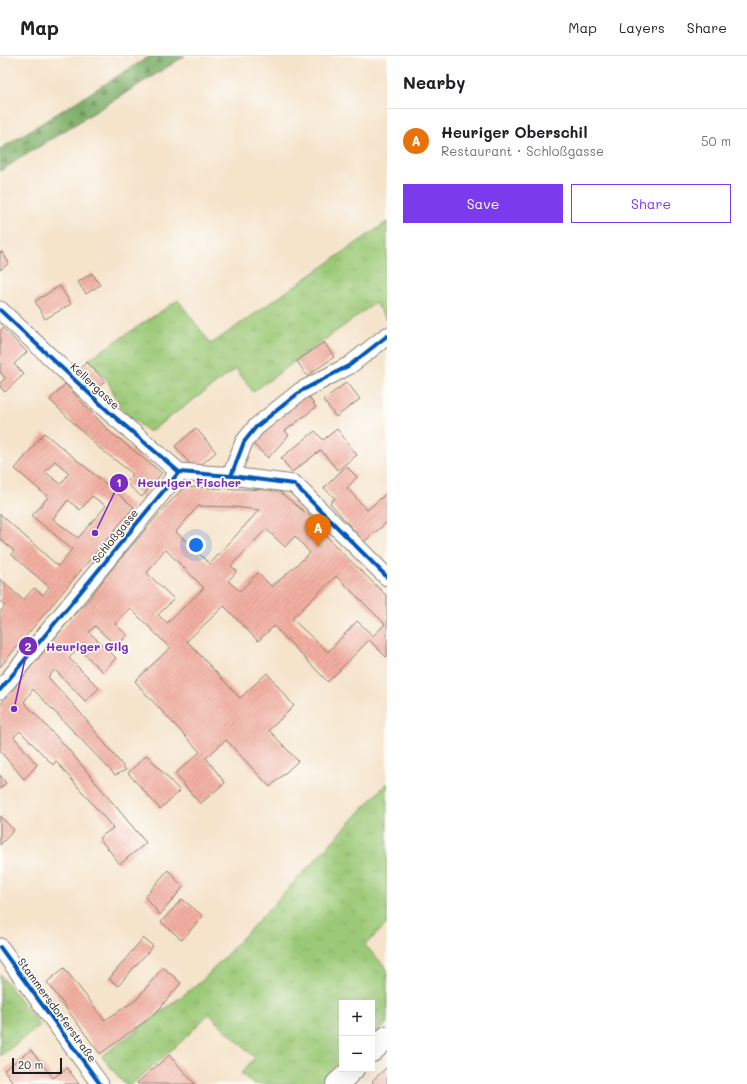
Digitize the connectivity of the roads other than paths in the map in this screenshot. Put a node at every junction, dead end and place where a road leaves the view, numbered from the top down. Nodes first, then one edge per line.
1 (0, 310) edge
2 (387, 336) edge
3 (180, 472) junction
4 (231, 476) junction
5 (387, 577) edge
6 (0, 690) edge
7 (0, 947) edge
8 (387, 1037) edge
9 (375, 1048) edge
10 (350, 1072) edge
11 (100, 1084) edge
12 (337, 1084) edge

1 - 3 street, Kellergasse
2 - 4 street
3 - 4 street
3 - 6 street, Schloßgasse
4 - 5 street
7 - 11 street, Stammersdorferstraße
8 - 9 main road
10 - 12 main road

